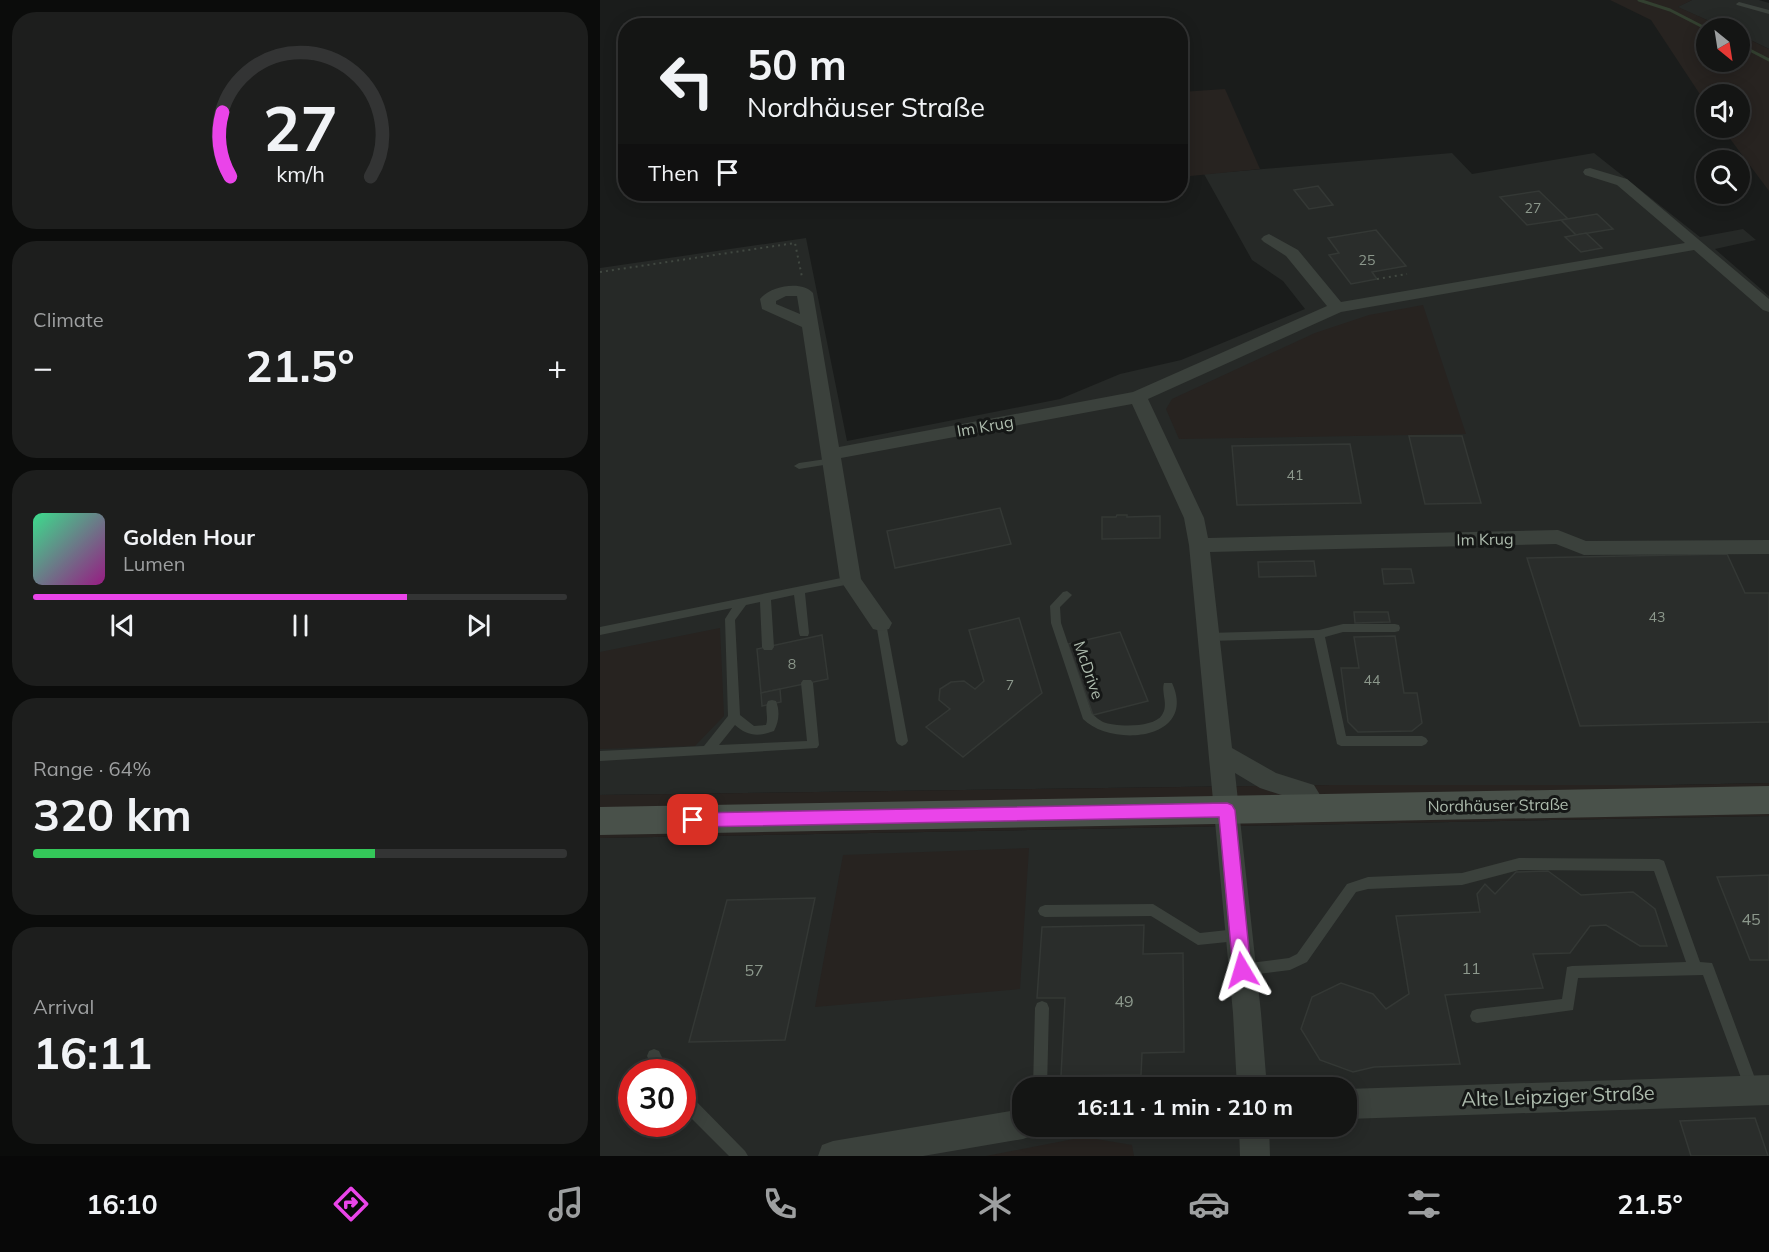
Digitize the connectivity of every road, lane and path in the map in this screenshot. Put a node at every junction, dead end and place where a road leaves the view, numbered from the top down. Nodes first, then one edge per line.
1 (1738, 4) dead end
2 (1769, 12) edge
3 (1590, 172) dead end
4 (1269, 239) dead end
5 (1697, 245) junction
6 (600, 272) edge
7 (1407, 274) dead end
8 (1377, 279) dead end
9 (805, 293) junction
10 (1769, 307) edge
11 (1337, 308) junction
12 (810, 324) junction
13 (1138, 398) junction
14 (833, 458) junction
15 (799, 466) dead end
16 (1199, 545) junction
17 (1769, 547) edge
18 (851, 580) junction
19 (800, 590) junction
20 (1067, 595) dead end
21 (765, 597) junction
22 (743, 602) junction
23 (881, 623) joint
24 (1395, 628) dead end
25 (600, 631) edge
26 (804, 633) dead end
27 (1319, 634) junction
28 (1208, 637) junction
29 (768, 647) dead end
30 (807, 683) dead end
31 (1168, 686) dead end
32 (772, 704) dead end
33 (734, 717) junction
34 (902, 741) dead end
35 (1422, 741) dead end
36 (707, 751) junction
37 (1221, 754) junction
38 (600, 756) edge
39 (1769, 800) edge
40 (1316, 808) junction
41 (1227, 810) junction
42 (600, 821) edge
43 (1045, 911) dead end
44 (1238, 935) junction
45 (1695, 968) junction
46 (1242, 970) junction
47 (1042, 1008) dead end
48 (1477, 1016) dead end
49 (654, 1056) dead end
50 (656, 1059) edge
51 (1040, 1077) edge
52 (1251, 1077) edge
53 (1760, 1090) edge
54 (1357, 1104) edge
55 (696, 1112) edge
56 (1012, 1126) edge
57 (1254, 1137) edge
58 (740, 1156) edge
59 (833, 1156) edge
60 (1255, 1156) edge

1 - 2 lane
3 - 5 street
4 - 11 street
5 - 10 street
5 - 11 street, Im Krug
6 - 9 path
7 - 8 path
9 - 12 street
9 - 12 street
11 - 13 street, Im Krug
12 - 14 street
13 - 14 street, Im Krug
13 - 16 street
14 - 15 lane
14 - 18 street
16 - 17 street, Im Krug
16 - 28 street
18 - 19 lane
18 - 23 street
19 - 21 lane
19 - 26 lane
20 - 31 lane, McDrive
21 - 22 lane
21 - 29 lane
22 - 25 lane
22 - 33 lane
23 - 34 lane
24 - 27 lane
27 - 28 lane
27 - 35 lane
28 - 37 street
30 - 36 lane
32 - 33 lane
33 - 36 lane
36 - 38 lane
37 - 40 street
37 - 41 street
39 - 40 main road, Nordhäuser Straße
40 - 41 main road, Nordhäuser Straße
41 - 42 main road, Nordhäuser Straße
41 - 44 street
43 - 44 lane
44 - 46 street
45 - 46 lane
45 - 48 lane
45 - 53 lane
46 - 52 street
47 - 51 lane
49 - 50 lane
53 - 54 street, Alte Leipziger Straße
55 - 58 lane
56 - 59 street
57 - 60 street

